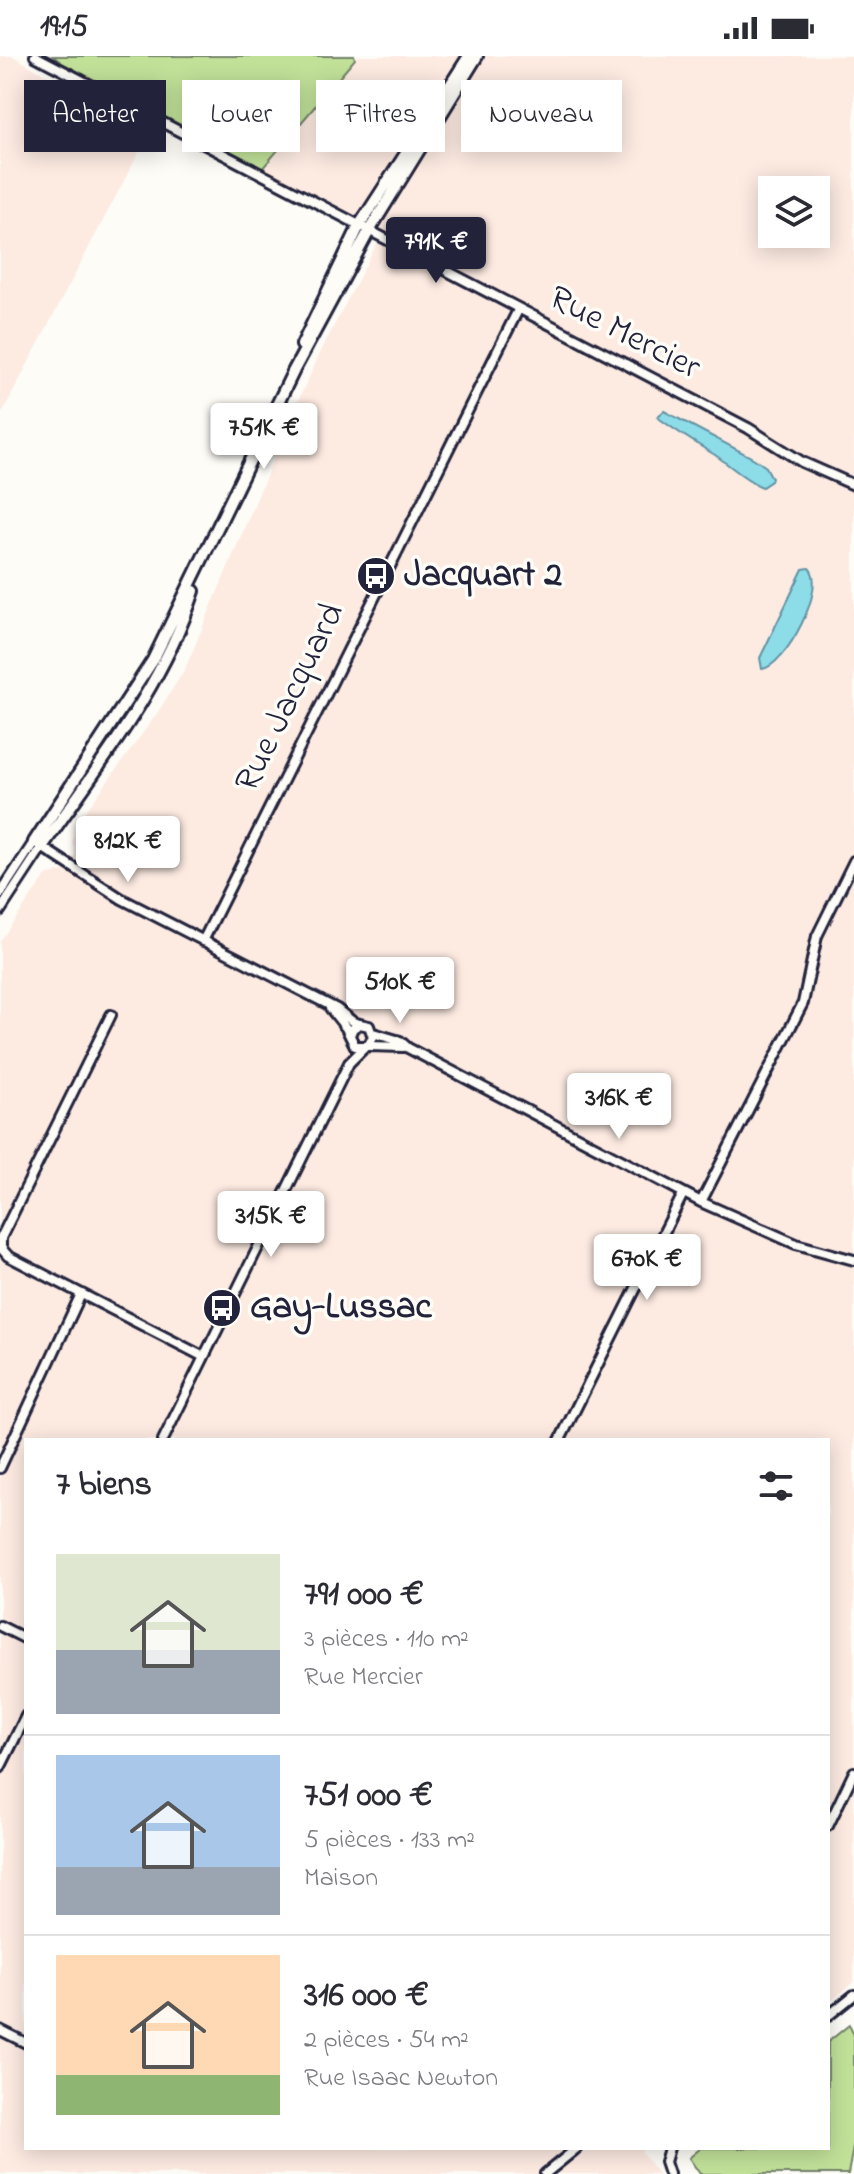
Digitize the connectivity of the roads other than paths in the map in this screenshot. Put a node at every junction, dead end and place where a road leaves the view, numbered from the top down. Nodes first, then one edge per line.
1 (35, 56) edge
2 (469, 56) edge
3 (477, 56) edge
4 (364, 229) junction
5 (518, 310) junction
6 (854, 485) edge
7 (38, 845) junction
8 (854, 861) edge
9 (0, 894) edge
10 (0, 911) edge
11 (203, 941) junction
12 (326, 1005) junction
13 (111, 1015) dead end
14 (360, 1024) junction
15 (373, 1033) junction
16 (351, 1039) junction
17 (366, 1047) junction
18 (408, 1048) junction
19 (349, 1063) junction
20 (683, 1194) junction
21 (701, 1202) junction
22 (854, 1260) edge
23 (81, 1294) junction
24 (204, 1357) junction
25 (164, 1438) edge
26 (561, 1438) edge
27 (0, 1468) edge
28 (0, 1626) edge
29 (24, 1638) edge
30 (24, 1720) edge
31 (0, 1768) edge
32 (854, 1772) edge
33 (830, 1822) edge
34 (854, 1995) edge
35 (830, 2014) edge
36 (0, 2030) edge
37 (24, 2042) edge
38 (575, 2150) edge
39 (668, 2150) edge
40 (545, 2174) edge
41 (669, 2174) edge

1 - 4 street, Rue Mercier
2 - 4 main road
3 - 4 main road
4 - 5 street, Rue Mercier
4 - 7 main road
5 - 6 street, Rue Mercier
5 - 11 street, Rue Jacquard
7 - 9 street
7 - 10 street
7 - 11 street
8 - 21 street
11 - 12 street
12 - 14 street
12 - 16 street
13 - 23 street
14 - 15 street
14 - 16 street
15 - 17 street
15 - 18 street
16 - 17 street
16 - 19 street
17 - 18 street
17 - 19 street
18 - 20 street
19 - 24 street
20 - 21 street
20 - 26 street
21 - 22 street
23 - 24 street
23 - 27 street
24 - 25 street
28 - 29 street
30 - 31 street
32 - 33 street
34 - 35 street
36 - 37 street
38 - 40 street
39 - 41 street

